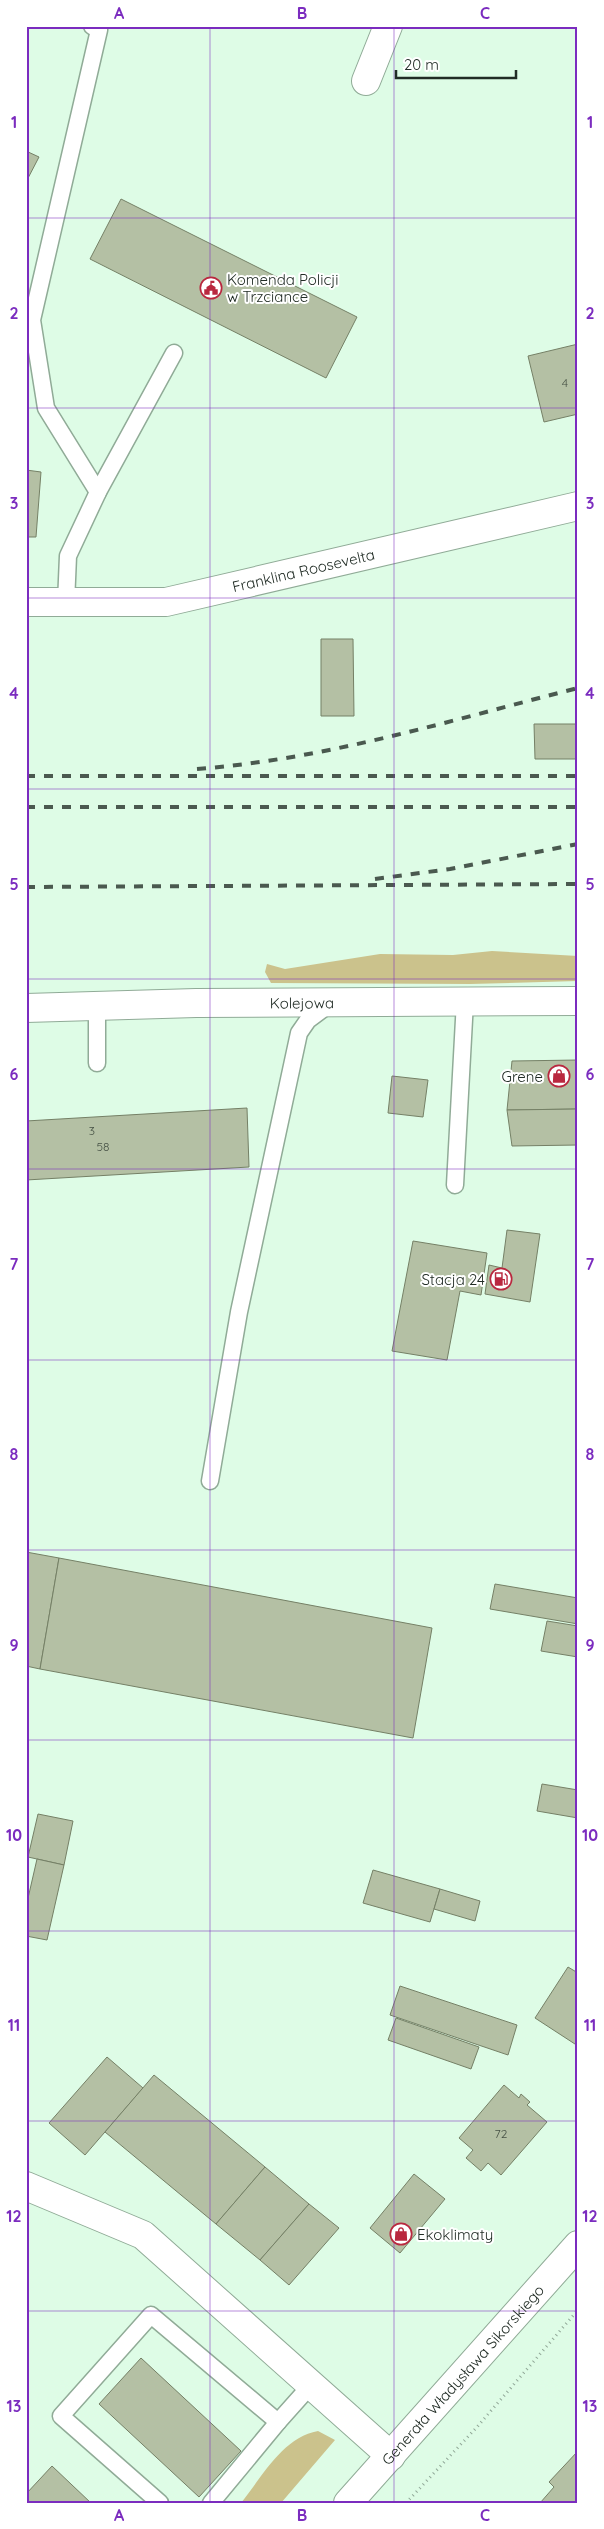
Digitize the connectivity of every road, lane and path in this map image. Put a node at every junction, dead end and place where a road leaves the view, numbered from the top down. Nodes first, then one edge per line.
1 (92, 26) edge
2 (388, 26) edge
3 (366, 81) dead end
4 (29, 321) edge
5 (174, 353) dead end
6 (98, 492) junction
7 (578, 506) edge
8 (26, 602) edge
9 (66, 603) junction
10 (465, 1001) junction
11 (578, 1001) edge
12 (333, 1002) junction
13 (97, 1006) junction
14 (26, 1008) edge
15 (97, 1063) dead end
16 (455, 1185) dead end
17 (210, 1481) dead end
18 (26, 2186) edge
19 (578, 2245) edge
20 (578, 2310) edge
21 (310, 2385) junction
22 (278, 2422) junction
23 (391, 2456) junction
24 (160, 2503) edge
25 (210, 2503) edge
26 (348, 2503) edge
27 (406, 2503) edge

1 - 4 lane
2 - 3 street
4 - 6 lane
5 - 6 lane
6 - 9 lane
7 - 9 street, Franklina Roosevelta
8 - 9 street, Franklina Roosevelta
10 - 11 street, Kolejowa
10 - 12 street, Kolejowa
10 - 16 lane
12 - 13 street, Kolejowa
12 - 17 lane
13 - 14 street, Kolejowa
13 - 15 lane
18 - 21 street
19 - 23 street, Generała Władysława Sikorskiego
20 - 27 path
21 - 22 lane
21 - 23 street
22 - 24 lane
22 - 25 lane
23 - 26 street, Generała Władysława Sikorskiego

